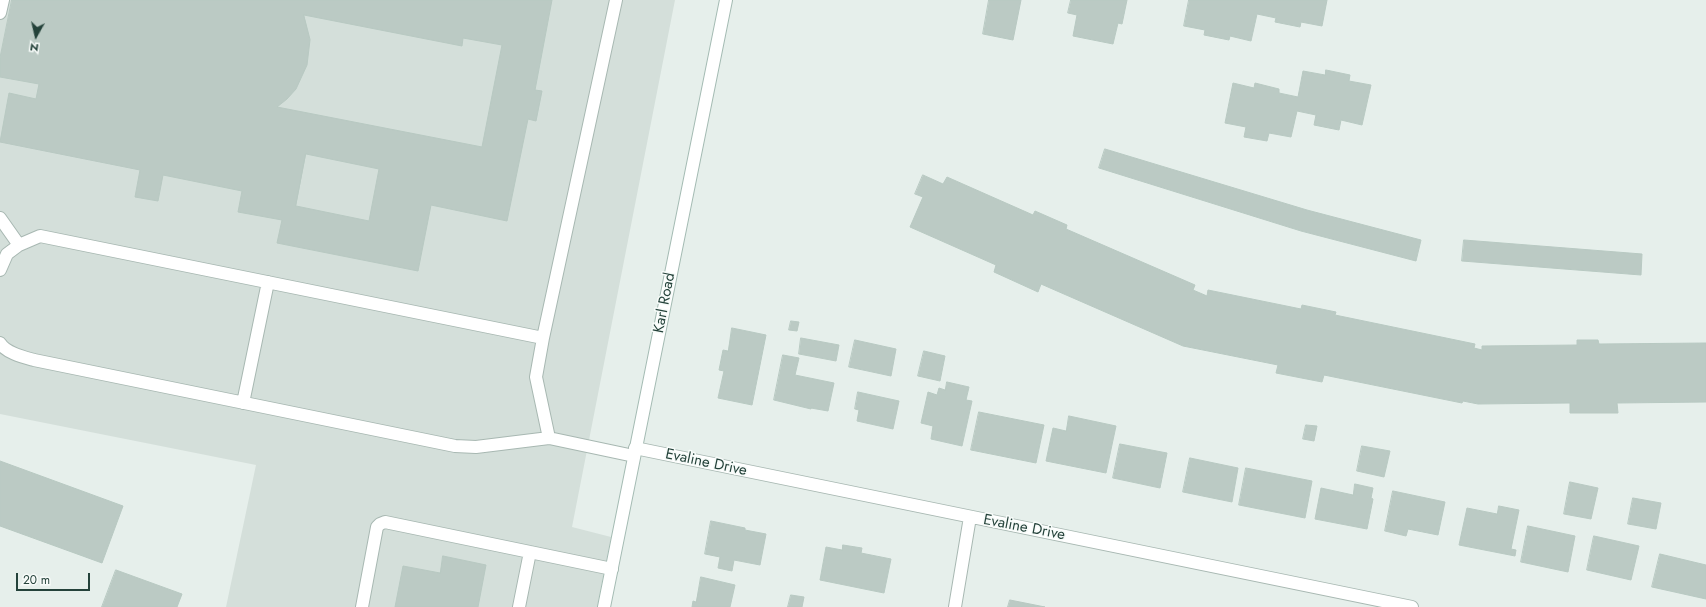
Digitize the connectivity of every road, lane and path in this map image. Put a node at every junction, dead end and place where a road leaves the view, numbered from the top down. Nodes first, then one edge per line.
1 (3, 0) edge
2 (616, 0) edge
3 (726, 0) edge
4 (0, 14) edge
5 (0, 218) edge
6 (19, 244) junction
7 (0, 270) edge
8 (268, 282) junction
9 (542, 338) junction
10 (0, 343) edge
11 (243, 403) junction
12 (549, 438) junction
13 (635, 452) junction
14 (970, 517) junction
15 (530, 552) junction
16 (612, 569) junction
17 (362, 607) edge
18 (519, 607) edge
19 (604, 607) edge
20 (955, 607) edge
21 (1412, 607) edge

1 - 4 street
2 - 9 street
3 - 13 street, Karl Road
5 - 6 street
6 - 7 street
6 - 8 street
8 - 9 street
8 - 11 street
9 - 12 street
10 - 11 street, Evaline Drive
11 - 12 street, Evaline Drive
12 - 13 street, Evaline Drive
13 - 14 street, Evaline Drive
13 - 16 street, Karl Road
14 - 20 street
14 - 21 street, Evaline Drive
15 - 16 street
15 - 17 street
15 - 18 street
16 - 19 street, Karl Road

